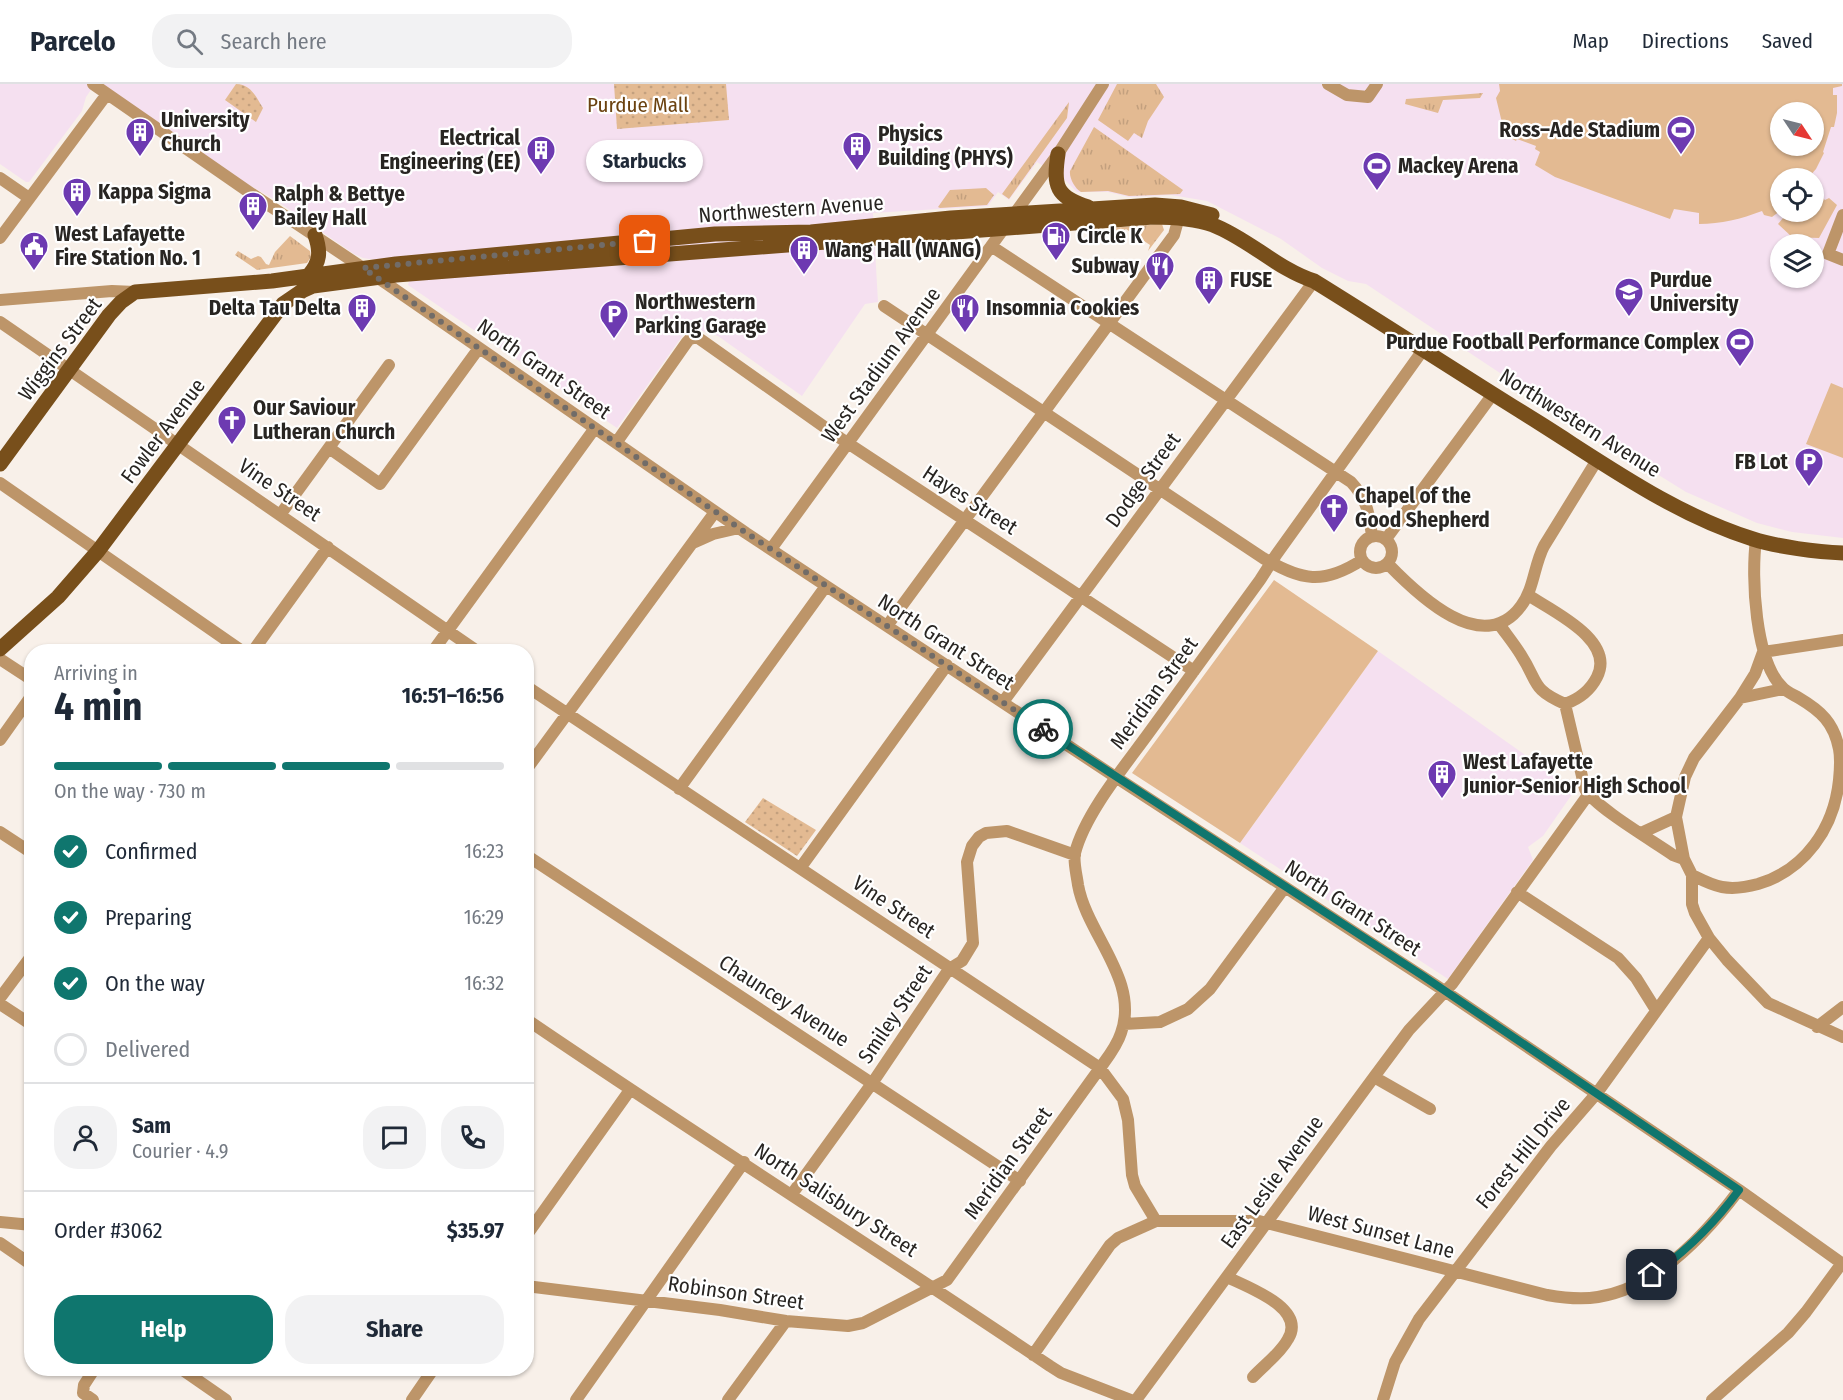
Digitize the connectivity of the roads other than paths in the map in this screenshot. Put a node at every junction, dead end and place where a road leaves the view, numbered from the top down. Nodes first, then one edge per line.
1 (93, 84) edge
2 (1103, 84) edge
3 (1328, 84) edge
4 (1377, 84) edge
5 (107, 94) junction
6 (1058, 154) junction
7 (0, 178) edge
8 (29, 198) junction
9 (1094, 208) junction
10 (1014, 215) junction
11 (1843, 215) edge
12 (1179, 218) junction
13 (1003, 230) junction
14 (315, 235) junction
15 (0, 238) edge
16 (991, 246) junction
17 (1843, 260) edge
18 (363, 268) junction
19 (309, 276) junction
20 (377, 277) junction
21 (272, 281) junction
22 (1314, 281) junction
23 (135, 292) junction
24 (0, 300) edge
25 (884, 306) dead end
26 (277, 312) junction
27 (0, 322) edge
28 (1109, 324) junction
29 (927, 336) junction
30 (479, 348) junction
31 (1424, 350) junction
32 (389, 365) dead end
33 (69, 370) junction
34 (1493, 394) junction
35 (1226, 399) junction
36 (1043, 413) junction
37 (595, 428) junction
38 (616, 443) junction
39 (848, 444) junction
40 (179, 445) junction
41 (329, 448) junction
42 (1597, 460) junction
43 (0, 464) edge
44 (1335, 471) junction
45 (0, 483) edge
46 (1160, 489) junction
47 (715, 512) junction
48 (280, 515) junction
49 (966, 521) junction
50 (739, 528) junction
51 (1372, 536) junction
52 (1386, 539) junction
53 (1756, 540) junction
54 (691, 544) junction
55 (328, 547) junction
56 (771, 549) junction
57 (99, 551) junction
58 (1843, 553) edge
59 (1362, 560) junction
60 (1270, 562) junction
61 (1388, 564) junction
62 (826, 586) junction
63 (1528, 595) junction
64 (1081, 596) junction
65 (1499, 624) junction
66 (887, 626) junction
67 (448, 630) junction
68 (1843, 640) edge
69 (232, 644) edge
70 (258, 644) edge
71 (438, 644) edge
72 (467, 644) edge
73 (0, 649) edge
74 (1762, 652) junction
75 (0, 659) edge
76 (947, 665) junction
77 (1194, 671) junction
78 (24, 676) edge
79 (1783, 689) junction
80 (534, 692) edge
81 (1740, 698) junction
82 (1003, 702) junction
83 (1565, 704) junction
84 (24, 706) edge
85 (566, 714) junction
86 (0, 740) edge
87 (534, 759) edge
88 (1117, 778) junction
89 (679, 789) junction
90 (1588, 795) junction
91 (1676, 817) junction
92 (0, 832) edge
93 (1641, 833) junction
94 (24, 848) edge
95 (1075, 855) junction
96 (1684, 859) junction
97 (534, 860) edge
98 (801, 867) junction
99 (1692, 876) junction
100 (1285, 887) junction
101 (1517, 892) junction
102 (1708, 938) junction
103 (24, 966) edge
104 (950, 969) junction
105 (1446, 992) junction
106 (0, 998) edge
107 (0, 1004) edge
108 (1843, 1006) edge
109 (1656, 1010) junction
110 (24, 1020) edge
111 (534, 1024) edge
112 (1124, 1024) junction
113 (1817, 1027) junction
114 (1843, 1037) edge
115 (1100, 1068) junction
116 (1374, 1077) junction
117 (873, 1082) junction
118 (630, 1090) junction
119 (1597, 1093) junction
120 (1430, 1110) dead end
121 (744, 1162) junction
122 (1020, 1180) junction
123 (1739, 1190) junction
124 (792, 1194) junction
125 (1156, 1221) junction
126 (0, 1222) edge
127 (1267, 1222) junction
128 (24, 1224) edge
129 (534, 1225) edge
130 (0, 1243) edge
131 (24, 1260) edge
132 (1843, 1264) edge
133 (1456, 1272) junction
134 (1227, 1277) junction
135 (534, 1287) edge
136 (931, 1287) junction
137 (646, 1301) junction
138 (786, 1321) junction
139 (1033, 1355) junction
140 (90, 1376) edge
141 (192, 1376) edge
142 (428, 1376) edge
143 (1253, 1377) dead end
144 (88, 1397) edge
145 (1127, 1399) edge
146 (226, 1400) edge
147 (412, 1400) edge
148 (576, 1400) edge
149 (728, 1400) edge
150 (1383, 1400) edge
151 (1712, 1400) edge

1 - 5 street, North Grant Street
2 - 6 street, West Stadium Avenue
3 - 4 street
5 - 8 street
5 - 14 street, North Grant Street
6 - 9 main road
6 - 10 street, West Stadium Avenue
7 - 8 street
8 - 15 street
9 - 10 main road, Northwestern Avenue
9 - 22 main road, Northwestern Avenue
10 - 13 street, West Stadium Avenue
10 - 18 main road, Northwestern Avenue
11 - 17 street
12 - 13 main road, Northwestern Avenue
12 - 22 main road, Northwestern Avenue
12 - 28 street
13 - 16 street, West Stadium Avenue
13 - 20 main road, Northwestern Avenue
14 - 18 street, North Grant Street
14 - 19 main road
16 - 28 street
16 - 29 street, West Stadium Avenue
18 - 19 main road, Northwestern Avenue
18 - 20 street, North Grant Street
19 - 21 main road, Northwestern Avenue
20 - 26 main road, Fowler Avenue
20 - 30 street, North Grant Street
21 - 23 main road, Northwestern Avenue
21 - 26 main road
22 - 31 main road, Northwestern Avenue
22 - 35 street, Dodge Street
23 - 24 street, Northwestern Avenue
23 - 33 main road, Wiggins Street
25 - 29 street
26 - 40 main road, Fowler Avenue
27 - 33 street, Vine Street
28 - 35 street
28 - 36 street
29 - 36 street
29 - 39 street, West Stadium Avenue
30 - 37 street, North Grant Street
30 - 41 street
31 - 34 main road, Northwestern Avenue
31 - 44 street, Meridian Street
32 - 41 street
33 - 40 street, Vine Street
33 - 43 main road, Wiggins Street
34 - 42 main road, Northwestern Avenue
34 - 52 street
35 - 44 street
35 - 46 street, Dodge Street
36 - 46 street
36 - 49 street
37 - 38 street, North Grant Street
37 - 67 street
38 - 39 street, Hayes Street
38 - 47 street, North Grant Street
39 - 49 street, Hayes Street
39 - 56 street, West Stadium Avenue
40 - 48 street, Vine Street
40 - 57 main road, Fowler Avenue
41 - 48 street
42 - 53 main road, Northwestern Avenue
42 - 63 street
44 - 51 street
44 - 60 street, Meridian Street
45 - 57 street
46 - 60 street
46 - 64 street, Dodge Street
47 - 50 street, North Grant Street
47 - 54 street
48 - 55 street, Vine Street
49 - 64 street, Hayes Street
49 - 66 street
50 - 54 street
50 - 56 street, North Grant Street
51 - 52 street
51 - 59 street
52 - 61 street
53 - 58 main road, Northwestern Avenue
53 - 74 street
54 - 85 street
55 - 67 street, Vine Street
55 - 70 street
56 - 62 street, North Grant Street
57 - 69 street
57 - 73 main road, Fowler Avenue
59 - 60 street
59 - 61 street
60 - 77 street, Meridian Street
61 - 65 street
62 - 66 street, North Grant Street
62 - 89 street
63 - 65 street
63 - 83 street
64 - 77 street, Hayes Street
64 - 82 street, Dodge Street
65 - 83 street
66 - 76 street, North Grant Street
67 - 71 street
67 - 72 street, Vine Street
68 - 74 street
74 - 79 street
74 - 81 street
75 - 78 street
76 - 82 street, North Grant Street
76 - 98 street
77 - 88 street, Meridian Street
79 - 81 street
79 - 99 street
80 - 85 street, Vine Street
81 - 91 street
82 - 88 street, North Grant Street
83 - 90 street
84 - 86 street
85 - 87 street
85 - 89 street, Vine Street
88 - 95 street, Meridian Street
88 - 100 street, North Grant Street
89 - 98 street, Vine Street
90 - 93 street
90 - 101 street, East Leslie Avenue
91 - 93 street
91 - 96 street
92 - 94 street
93 - 96 street
95 - 104 street, Smiley Street
95 - 112 street, Meridian Street
96 - 99 street
97 - 117 street, Chauncey Avenue
98 - 104 street, Vine Street
99 - 102 street
100 - 105 street, North Grant Street
100 - 112 street
101 - 105 street, East Leslie Avenue
101 - 109 street
102 - 109 street, Forest Hill Drive
102 - 113 street
103 - 106 street
104 - 115 street, Vine Street
104 - 117 street, Smiley Street
105 - 116 street, East Leslie Avenue
105 - 119 street, North Grant Street
107 - 110 street
108 - 113 street
109 - 119 street, Forest Hill Drive
111 - 118 street, North Salisbury Street
112 - 115 street, Meridian Street
113 - 114 street
115 - 122 street, Meridian Street
115 - 125 street, Vine Street
116 - 120 street
116 - 127 street, East Leslie Avenue
117 - 122 street, Chauncey Avenue
117 - 124 street, Smiley Street
118 - 121 street, North Salisbury Street
118 - 129 street
119 - 123 street, North Grant Street
119 - 133 street, Forest Hill Drive
121 - 124 street, North Salisbury Street
121 - 137 street
122 - 136 street, Meridian Street
123 - 132 street, North Grant Street
123 - 133 street, West Sunset Lane
124 - 136 street, North Salisbury Street
125 - 127 street, West Sunset Lane
125 - 139 street, West Sunset Lane
126 - 128 street
127 - 133 street, West Sunset Lane
127 - 134 street, East Leslie Avenue
130 - 131 street
132 - 151 street
133 - 150 street, Forest Hill Drive
134 - 143 street
134 - 145 street, East Leslie Avenue
135 - 137 street, Robinson Street
136 - 138 street, Robinson Street
136 - 139 street, North Salisbury Street
137 - 138 street, Robinson Street
137 - 148 street
138 - 149 street
139 - 145 street, North Salisbury Street
140 - 144 street
141 - 146 street
142 - 147 street

